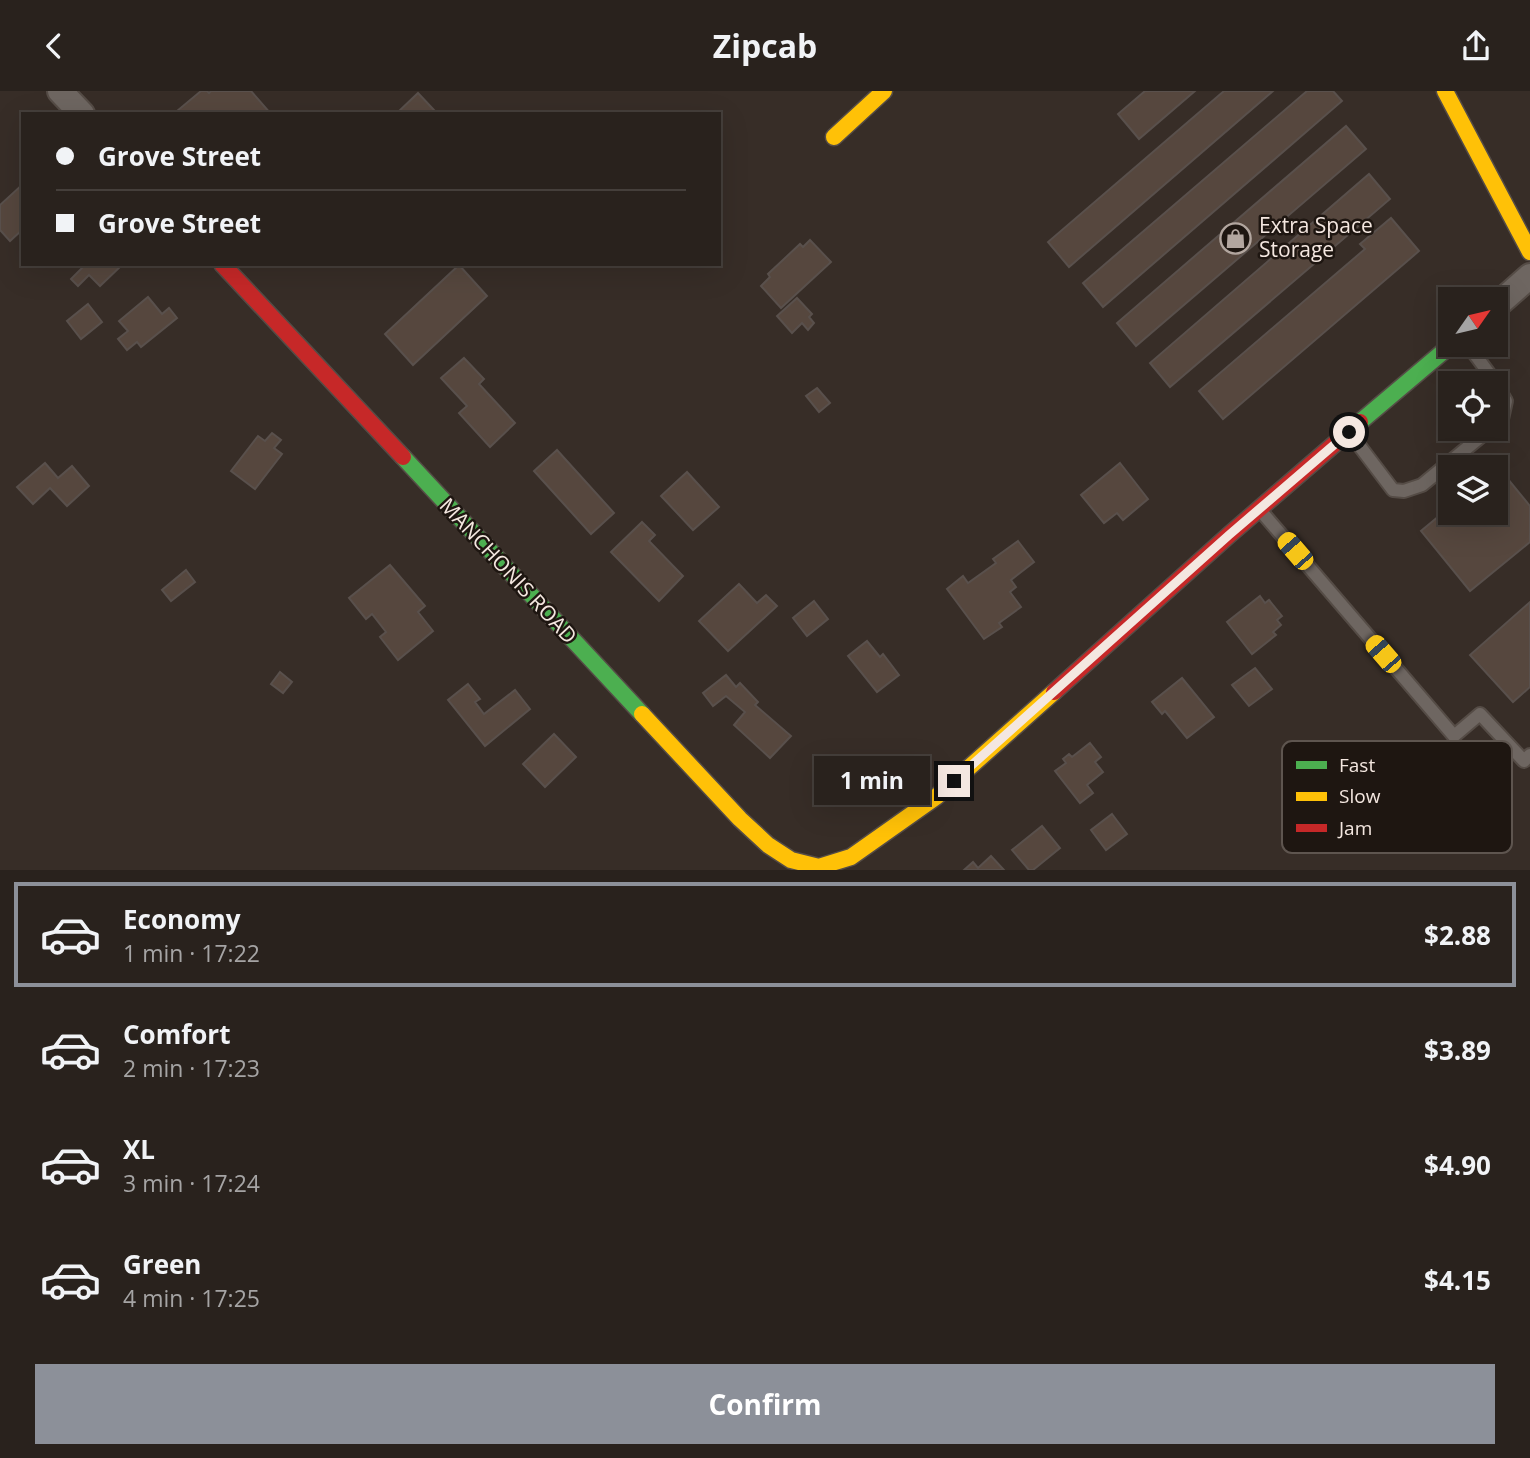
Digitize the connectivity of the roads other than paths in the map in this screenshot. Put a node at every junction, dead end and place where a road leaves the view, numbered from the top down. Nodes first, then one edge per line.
1 (60, 91) edge
2 (884, 91) edge
3 (1445, 91) edge
4 (80, 112) edge
5 (834, 137) dead end
6 (1530, 252) edge
7 (224, 266) edge
8 (1530, 276) edge
9 (1508, 295) edge
10 (1438, 356) edge
11 (1349, 432) junction
12 (1475, 441) edge
13 (1259, 510) junction
14 (1505, 741) edge
15 (1512, 748) edge
16 (1530, 755) edge
17 (810, 867) edge

1 - 4 street
2 - 5 street
3 - 6 street
7 - 17 street, MANCHONIS ROAD
8 - 9 street
10 - 11 street
11 - 12 lane
11 - 13 street
13 - 14 lane
13 - 17 street
15 - 16 lane

